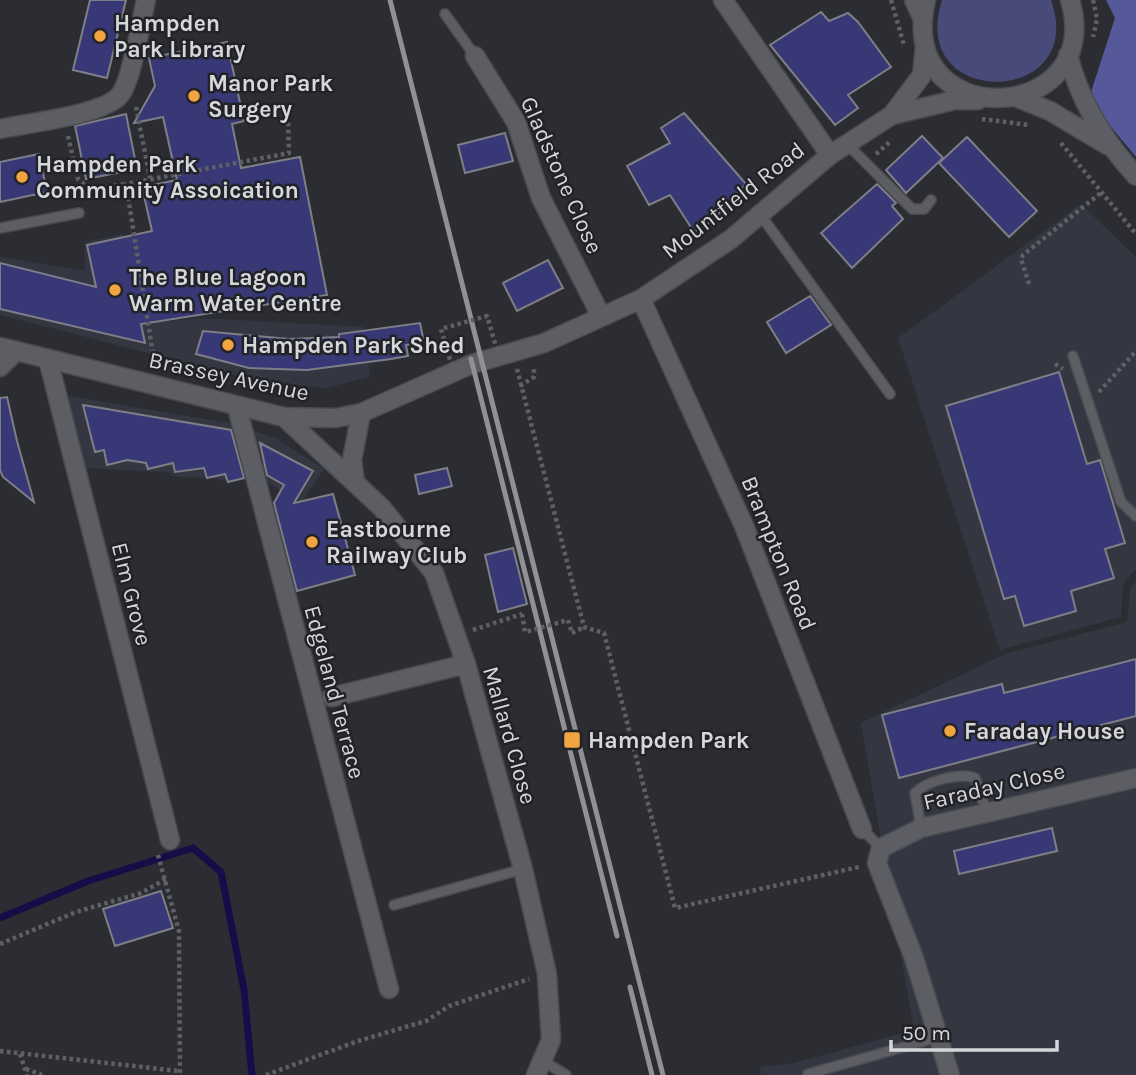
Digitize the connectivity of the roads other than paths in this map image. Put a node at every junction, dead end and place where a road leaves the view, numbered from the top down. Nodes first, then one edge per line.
1 (146, 0) edge
2 (723, 0) edge
3 (914, 0) edge
4 (1069, 0) edge
5 (924, 9) edge
6 (445, 14) dead end
7 (925, 47) junction
8 (1068, 55) junction
9 (475, 56) joint
10 (1018, 98) junction
11 (985, 100) junction
12 (892, 115) junction
13 (0, 129) edge
14 (847, 144) junction
15 (1107, 145) junction
16 (830, 155) junction
17 (1136, 176) edge
18 (931, 200) dead end
19 (79, 213) dead end
20 (759, 213) junction
21 (0, 228) edge
22 (641, 299) junction
23 (601, 316) junction
24 (8, 349) edge
25 (1073, 356) dead end
26 (498, 358) joint
27 (48, 359) junction
28 (0, 367) edge
29 (890, 394) dead end
30 (237, 407) junction
31 (361, 413) junction
32 (284, 417) junction
33 (355, 482) junction
34 (1136, 516) edge
35 (466, 664) junction
36 (332, 697) dead end
37 (1136, 778) edge
38 (987, 813) junction
39 (921, 828) junction
40 (862, 829) joint
41 (170, 840) dead end
42 (879, 855) junction
43 (523, 869) junction
44 (394, 905) dead end
45 (389, 989) dead end
46 (940, 1036) junction
47 (540, 1068) edge
48 (808, 1074) edge
49 (566, 1075) edge
50 (950, 1075) edge

1 - 13 street
2 - 16 street
3 - 5 street
4 - 8 street
5 - 7 street
6 - 9 lane
7 - 11 street
7 - 12 street, Mountfield Road
8 - 10 street
8 - 15 street
9 - 23 street, Gladstone Close
10 - 11 street, Mountfield Road
10 - 15 street
11 - 12 street, Mountfield Road
12 - 14 street, Mountfield Road
14 - 16 street, Mountfield Road
14 - 18 lane
15 - 17 street
16 - 20 street, Mountfield Road
19 - 21 lane
20 - 22 street, Mountfield Road
20 - 29 lane
22 - 23 street, Mountfield Road
22 - 40 street, Brampton Road
23 - 26 street, Mountfield Road
24 - 27 street, Brassey Avenue
24 - 28 street
25 - 34 lane
26 - 31 street, Brassey Avenue
27 - 30 street, Brassey Avenue
27 - 41 street, Elm Grove
30 - 32 street, Brassey Avenue
30 - 45 street, Edgeland Terrace
31 - 32 street, Brassey Avenue
31 - 33 street
32 - 33 street
33 - 35 street
35 - 36 street, Mallard Close
35 - 43 street, Mallard Close
37 - 38 street, Faraday Close
38 - 39 street, Faraday Close
38 - 39 lane
39 - 42 street, Faraday Close
40 - 42 lane
42 - 46 street
43 - 44 lane
43 - 47 street, Mallard Close
46 - 48 lane
46 - 50 street
47 - 49 lane

